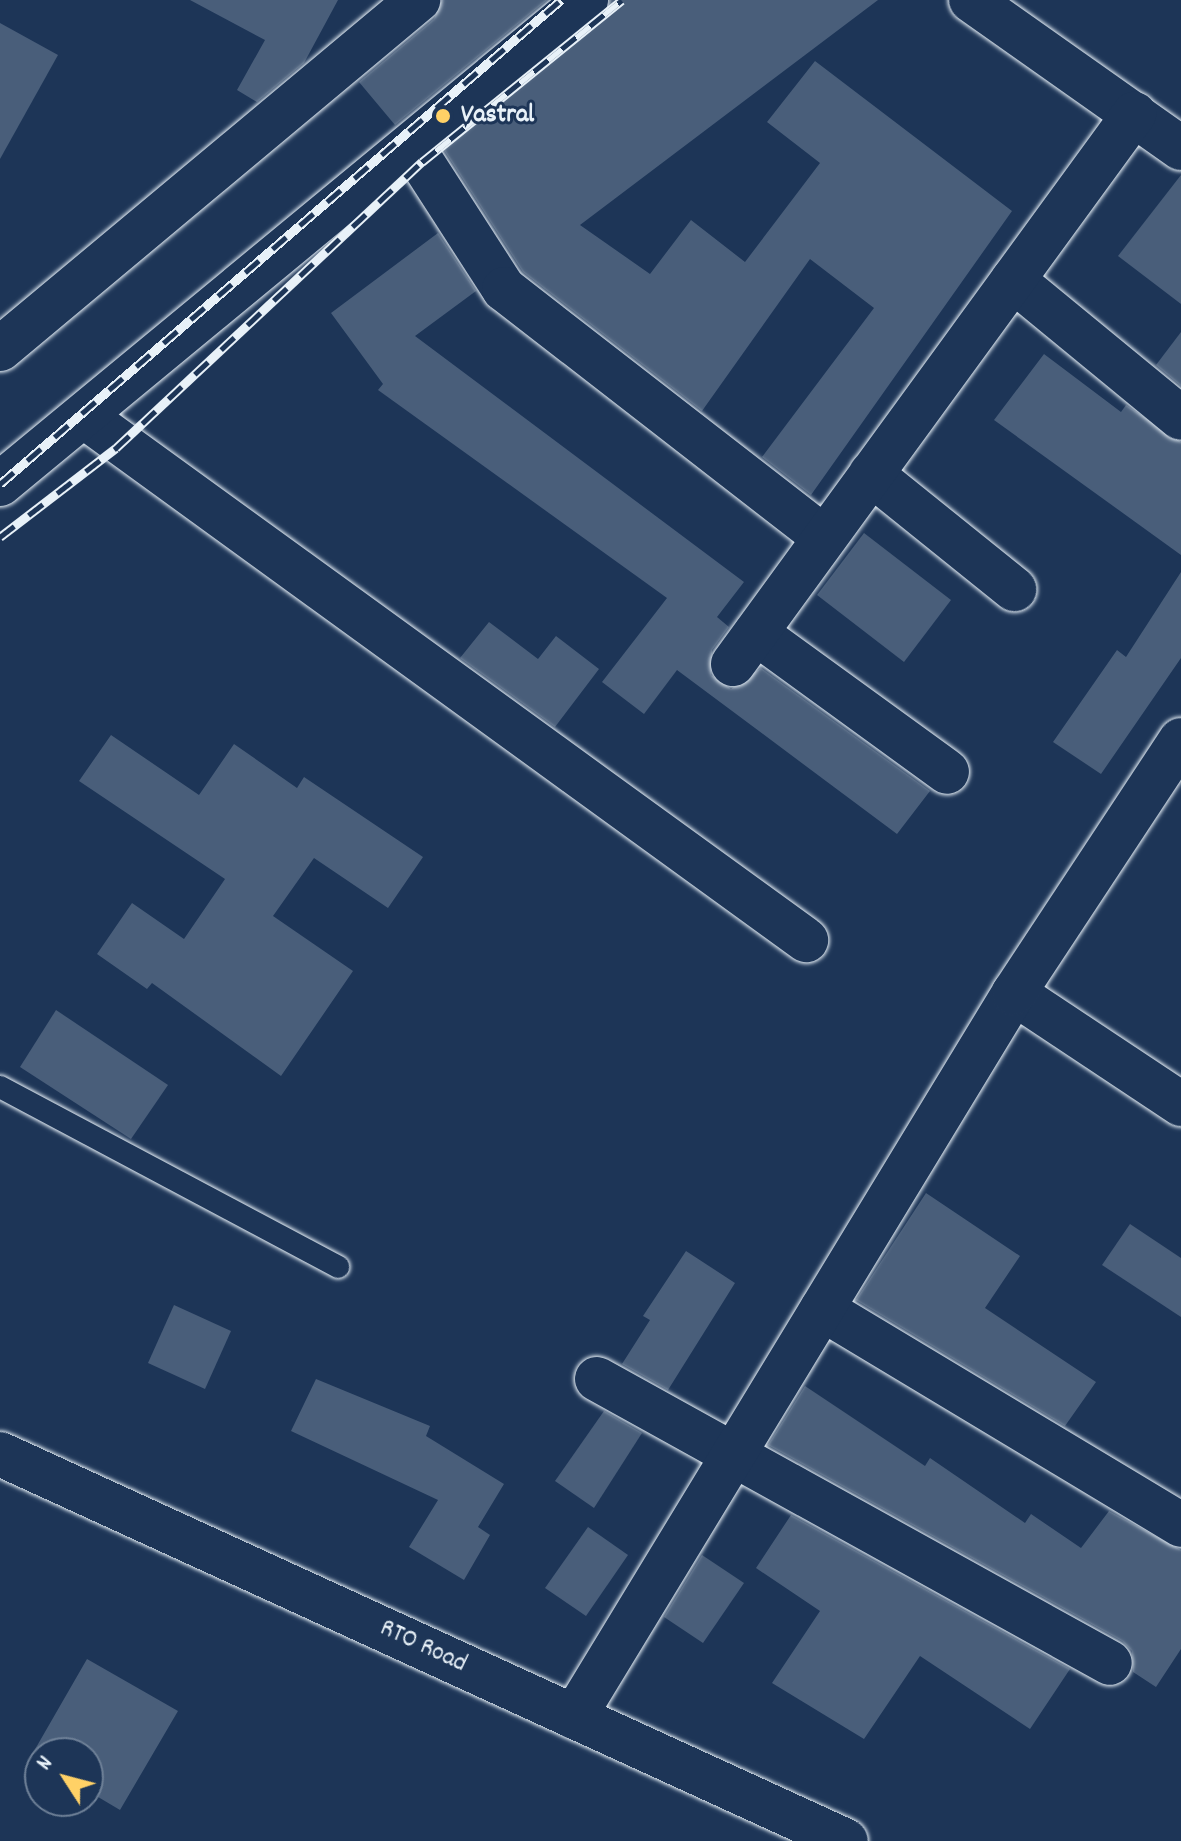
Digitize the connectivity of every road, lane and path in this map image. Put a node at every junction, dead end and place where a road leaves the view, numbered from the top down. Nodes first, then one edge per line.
1 (418, 0) edge
2 (586, 0) edge
3 (971, 0) edge
4 (1134, 114) junction
5 (1181, 148) edge
6 (422, 162) dead end
7 (1013, 280) junction
8 (0, 349) edge
9 (85, 417) junction
10 (1181, 418) edge
11 (871, 474) junction
12 (0, 484) edge
13 (824, 537) junction
14 (1014, 589) dead end
15 (1181, 740) edge
16 (947, 772) dead end
17 (806, 940) dead end
18 (1014, 993) junction
19 (0, 1087) edge
20 (1181, 1104) edge
21 (338, 1267) dead end
22 (822, 1309) junction
23 (597, 1379) dead end
24 (0, 1454) edge
25 (733, 1455) junction
26 (1181, 1525) edge
27 (1110, 1663) dead end
28 (574, 1717) junction
29 (846, 1841) edge

1 - 8 street
2 - 9 street
3 - 4 street
4 - 5 street
4 - 7 street
6 - 13 street
7 - 10 street
7 - 11 street
9 - 12 street
9 - 17 street
11 - 13 street
11 - 14 street
13 - 16 street
15 - 18 street
18 - 20 street
18 - 22 street
19 - 21 lane
22 - 25 street
22 - 26 street
23 - 25 street
24 - 28 street, RTO Road
25 - 27 street
25 - 28 street
28 - 29 street, RTO Road

